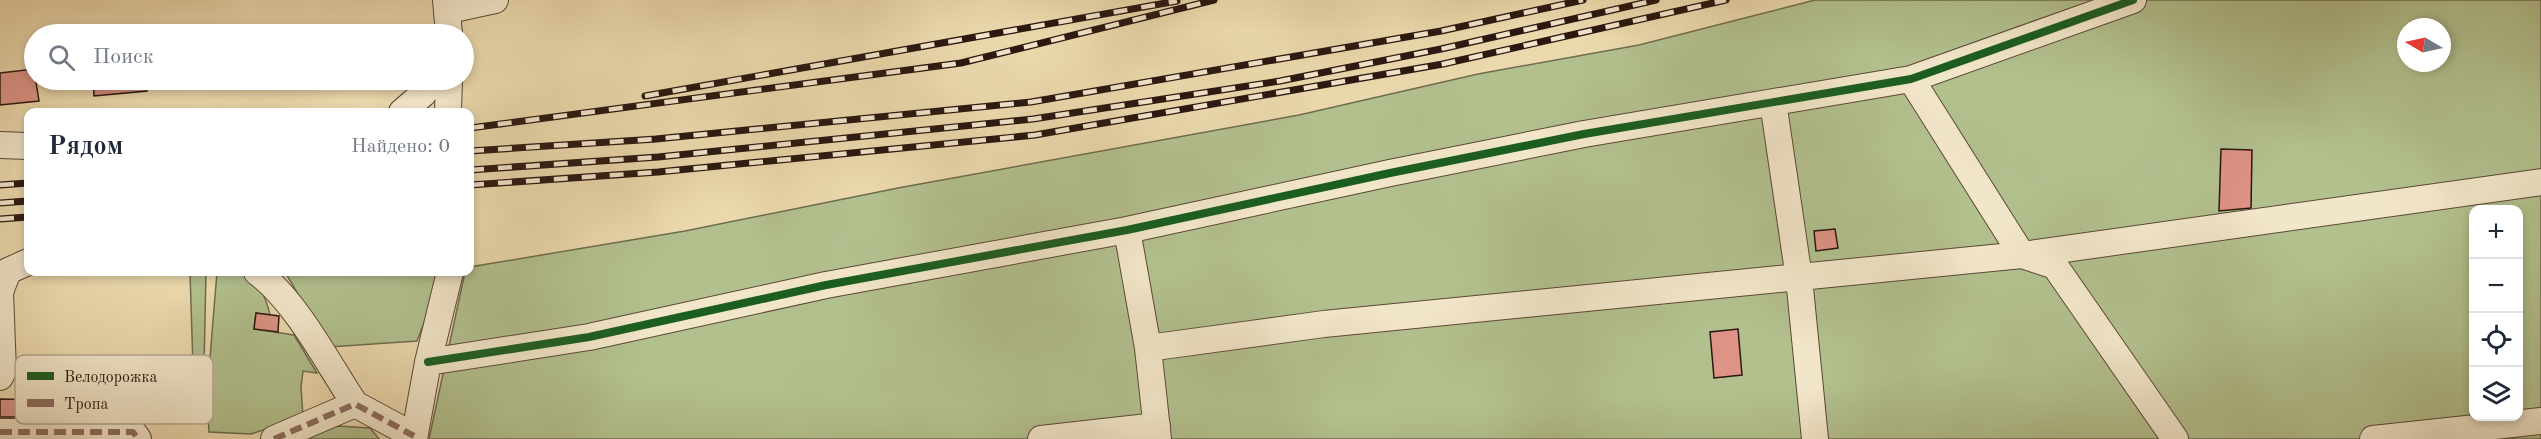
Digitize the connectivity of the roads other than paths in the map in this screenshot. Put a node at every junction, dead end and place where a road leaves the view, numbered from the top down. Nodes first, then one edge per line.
1 (2133, 0) edge
2 (487, 1) edge
3 (448, 15) edge
4 (1911, 79) junction
5 (426, 90) edge
6 (449, 90) edge
7 (1773, 102) junction
8 (407, 108) edge
9 (448, 108) edge
10 (0, 145) edge
11 (24, 146) edge
12 (2541, 182) edge
13 (1127, 230) junction
14 (2022, 255) junction
15 (24, 264) edge
16 (263, 276) edge
17 (449, 276) edge
18 (1799, 278) junction
19 (279, 323) dead end
20 (304, 327) junction
21 (1148, 348) junction
22 (428, 362) junction
23 (0, 376) edge
24 (354, 404) junction
25 (2541, 421) edge
26 (0, 432) edge
27 (1157, 432) edge
28 (414, 437) edge
29 (138, 439) edge
30 (274, 439) edge
31 (1041, 439) edge
32 (1815, 439) edge
33 (2175, 439) edge
34 (2373, 439) edge

1 - 4 street
2 - 3 street
4 - 7 street
4 - 14 street
5 - 8 street
6 - 9 street
7 - 13 street
7 - 18 street
10 - 11 street
12 - 14 street
13 - 21 street
13 - 22 street
14 - 18 street
14 - 33 street
15 - 23 street
16 - 20 street
17 - 22 street
18 - 21 street
18 - 32 street
19 - 20 street
20 - 24 street
21 - 27 street
22 - 28 street
24 - 28 street
24 - 30 street
25 - 34 street
26 - 29 street
27 - 31 street

